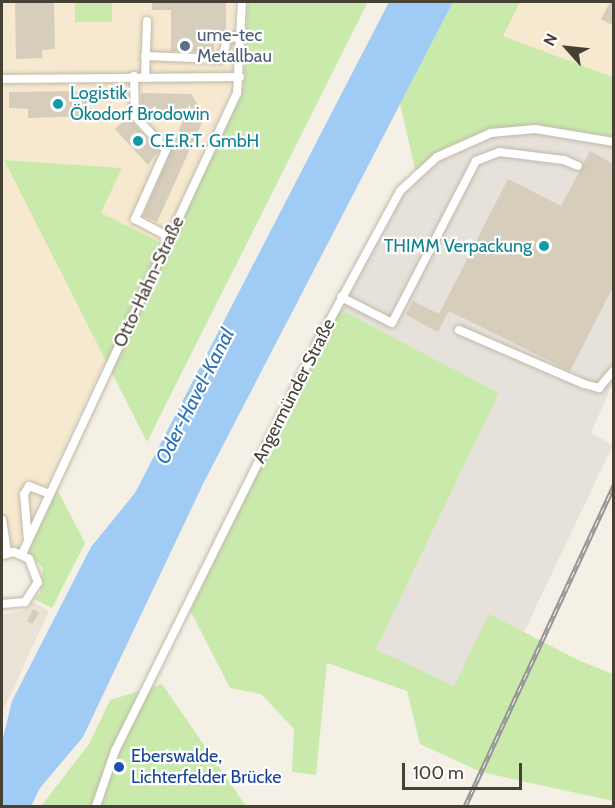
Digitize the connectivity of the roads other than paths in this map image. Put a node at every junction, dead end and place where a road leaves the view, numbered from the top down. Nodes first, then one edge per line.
1 (242, 2) edge
2 (147, 21) dead end
3 (241, 37) junction
4 (145, 56) junction
5 (134, 76) junction
6 (145, 76) junction
7 (240, 77) junction
8 (2, 79) edge
9 (614, 142) edge
10 (578, 166) dead end
11 (169, 237) junction
12 (341, 297) junction
13 (459, 330) dead end
14 (614, 370) edge
15 (50, 494) junction
16 (2, 520) edge
17 (28, 541) junction
18 (4, 554) edge
19 (22, 554) junction
20 (2, 604) edge
21 (96, 807) edge

1 - 3 street, Otto-Hahn-Straße
2 - 4 street
3 - 4 street
3 - 7 street, Otto-Hahn-Straße
4 - 6 street
5 - 6 street
5 - 8 street
5 - 11 street
6 - 7 street
7 - 11 street, Otto-Hahn-Straße
9 - 12 street, Angermünder Straße
10 - 12 street
11 - 15 street, Otto-Hahn-Straße
12 - 21 street, Angermünder Straße
13 - 14 street
15 - 17 street, Otto-Hahn-Straße
15 - 17 street
16 - 18 street
17 - 19 street, Otto-Hahn-Straße
18 - 19 street
19 - 20 street

